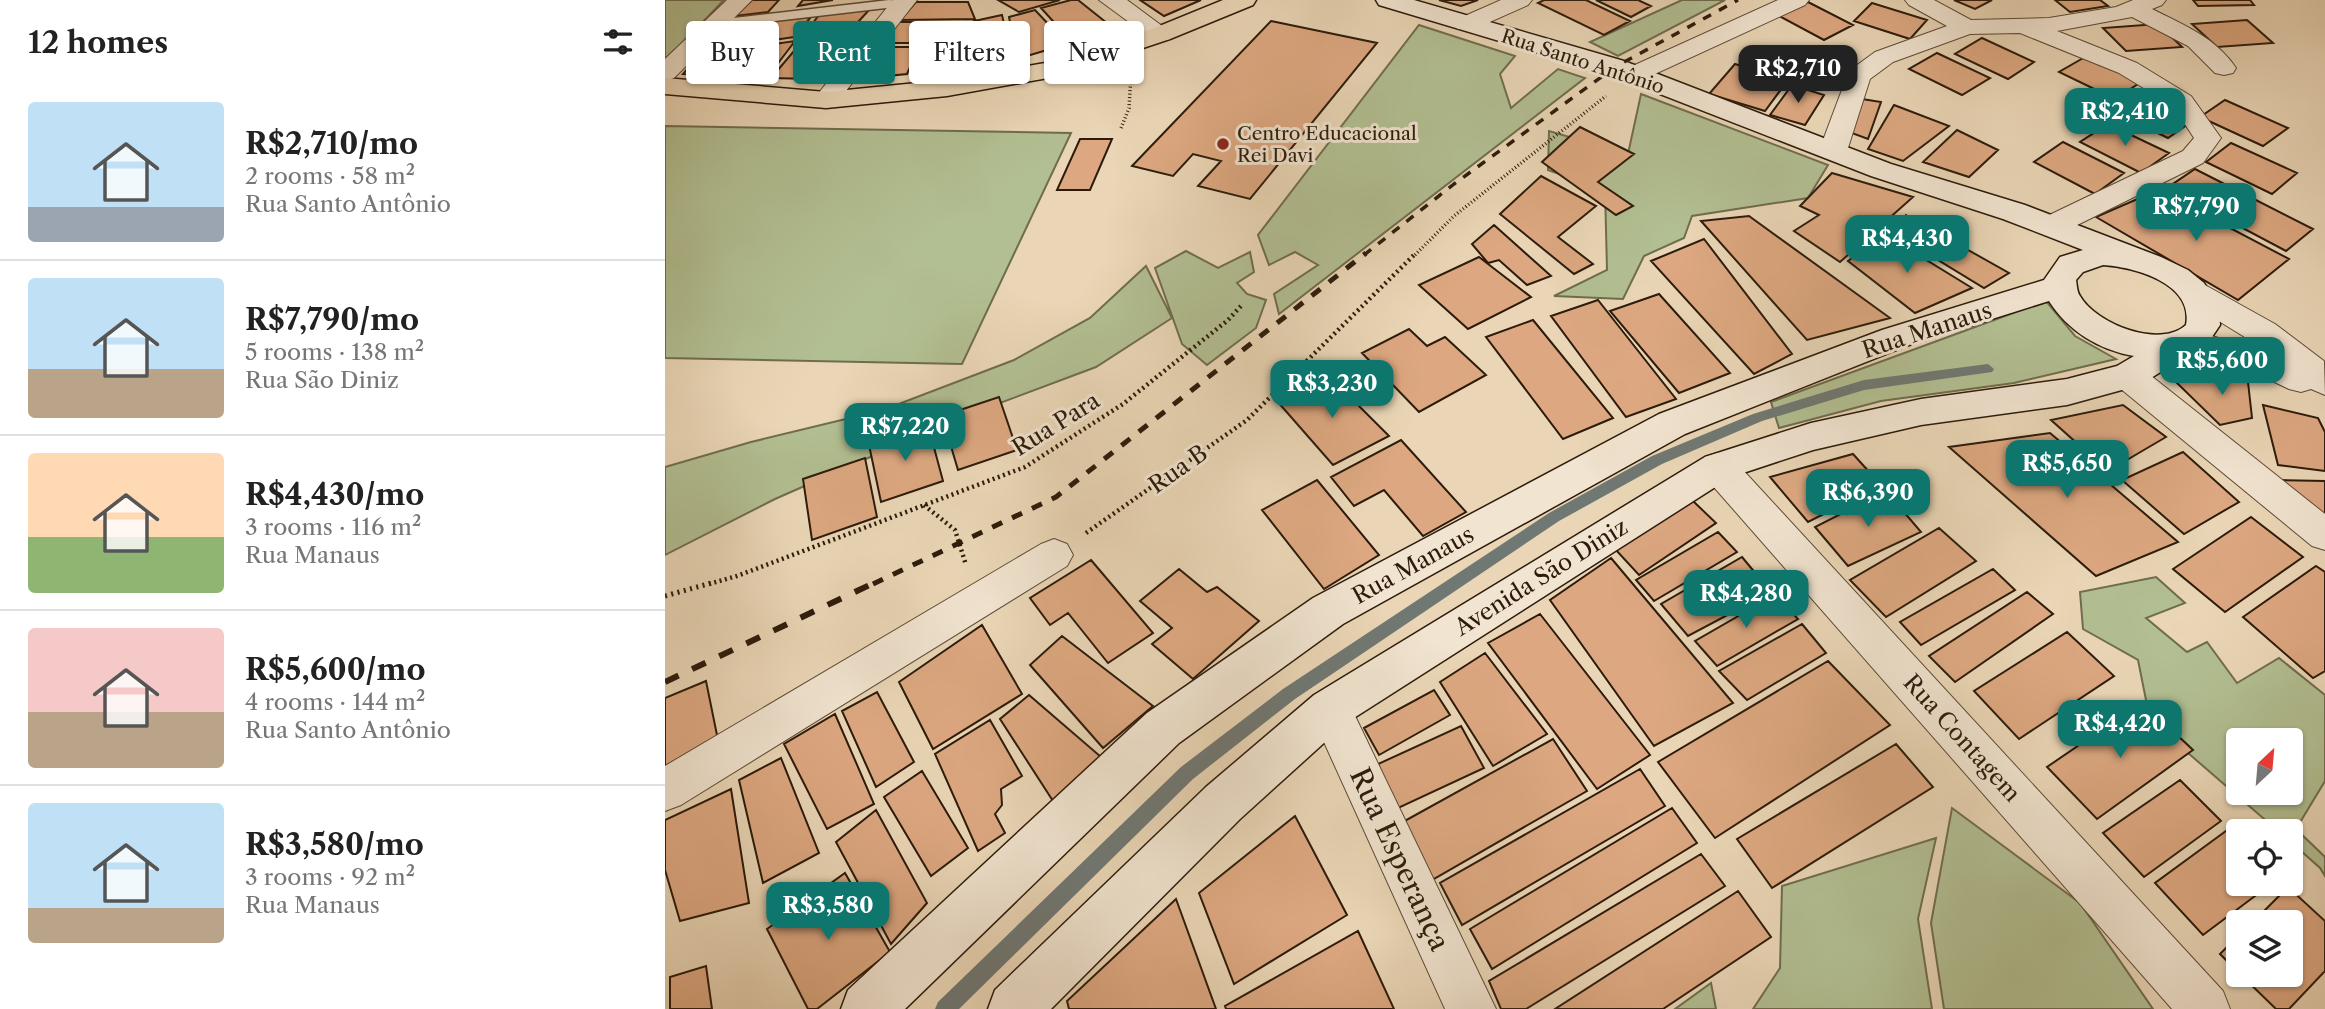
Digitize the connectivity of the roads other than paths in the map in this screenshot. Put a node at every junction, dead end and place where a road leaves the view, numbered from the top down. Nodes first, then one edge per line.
1 (740, 0) edge
2 (1111, 0) edge
3 (1244, 0) edge
4 (1388, 0) edge
5 (1520, 0) edge
6 (1797, 0) edge
7 (1917, 0) edge
8 (904, 1) edge
9 (2144, 4) edge
10 (719, 21) edge
11 (741, 21) edge
12 (1466, 24) junction
13 (2024, 26) junction
14 (1967, 27) junction
15 (1161, 34) junction
16 (686, 53) edge
17 (2224, 68) dead end
18 (665, 73) edge
19 (1635, 74) junction
20 (665, 86) edge
21 (825, 100) junction
22 (1833, 151) junction
23 (2014, 212) junction
24 (2051, 226) junction
25 (2142, 261) junction
26 (2060, 280) junction
27 (2193, 292) junction
28 (2183, 344) junction
29 (2128, 376) junction
30 (2325, 383) edge
31 (2325, 392) edge
32 (1718, 467) junction
33 (2325, 535) edge
34 (1054, 555) road end
35 (1330, 709) junction
36 (665, 790) edge
37 (867, 1009) edge
38 (1014, 1009) edge
39 (1471, 1009) edge
40 (2205, 1009) edge

1 - 10 street
2 - 15 street
3 - 15 main road
4 - 12 street, Rua Santo Antônio
5 - 12 street
6 - 19 street
7 - 14 street
8 - 11 lane
8 - 21 street
9 - 13 street
9 - 17 street
12 - 19 street, Rua Santo Antônio
13 - 14 street
13 - 24 street
14 - 22 street
15 - 21 main road
16 - 18 street
19 - 22 street, Rua Santo Antônio
20 - 21 main road
22 - 23 street, Rua Santo Antônio
23 - 24 street, Rua Santo Antônio
23 - 26 street
24 - 25 street, Rua Santo Antônio
25 - 26 street
25 - 27 street
26 - 28 street
26 - 37 street, Rua Manaus
27 - 28 street
27 - 30 street
28 - 29 street, Avenida São Diniz
28 - 31 street
29 - 32 street, Avenida São Diniz
29 - 33 street
32 - 35 street, Avenida São Diniz
32 - 40 street, Rua Contagem
34 - 36 street
35 - 38 street, Avenida São Diniz
35 - 39 street, Rua Esperança

